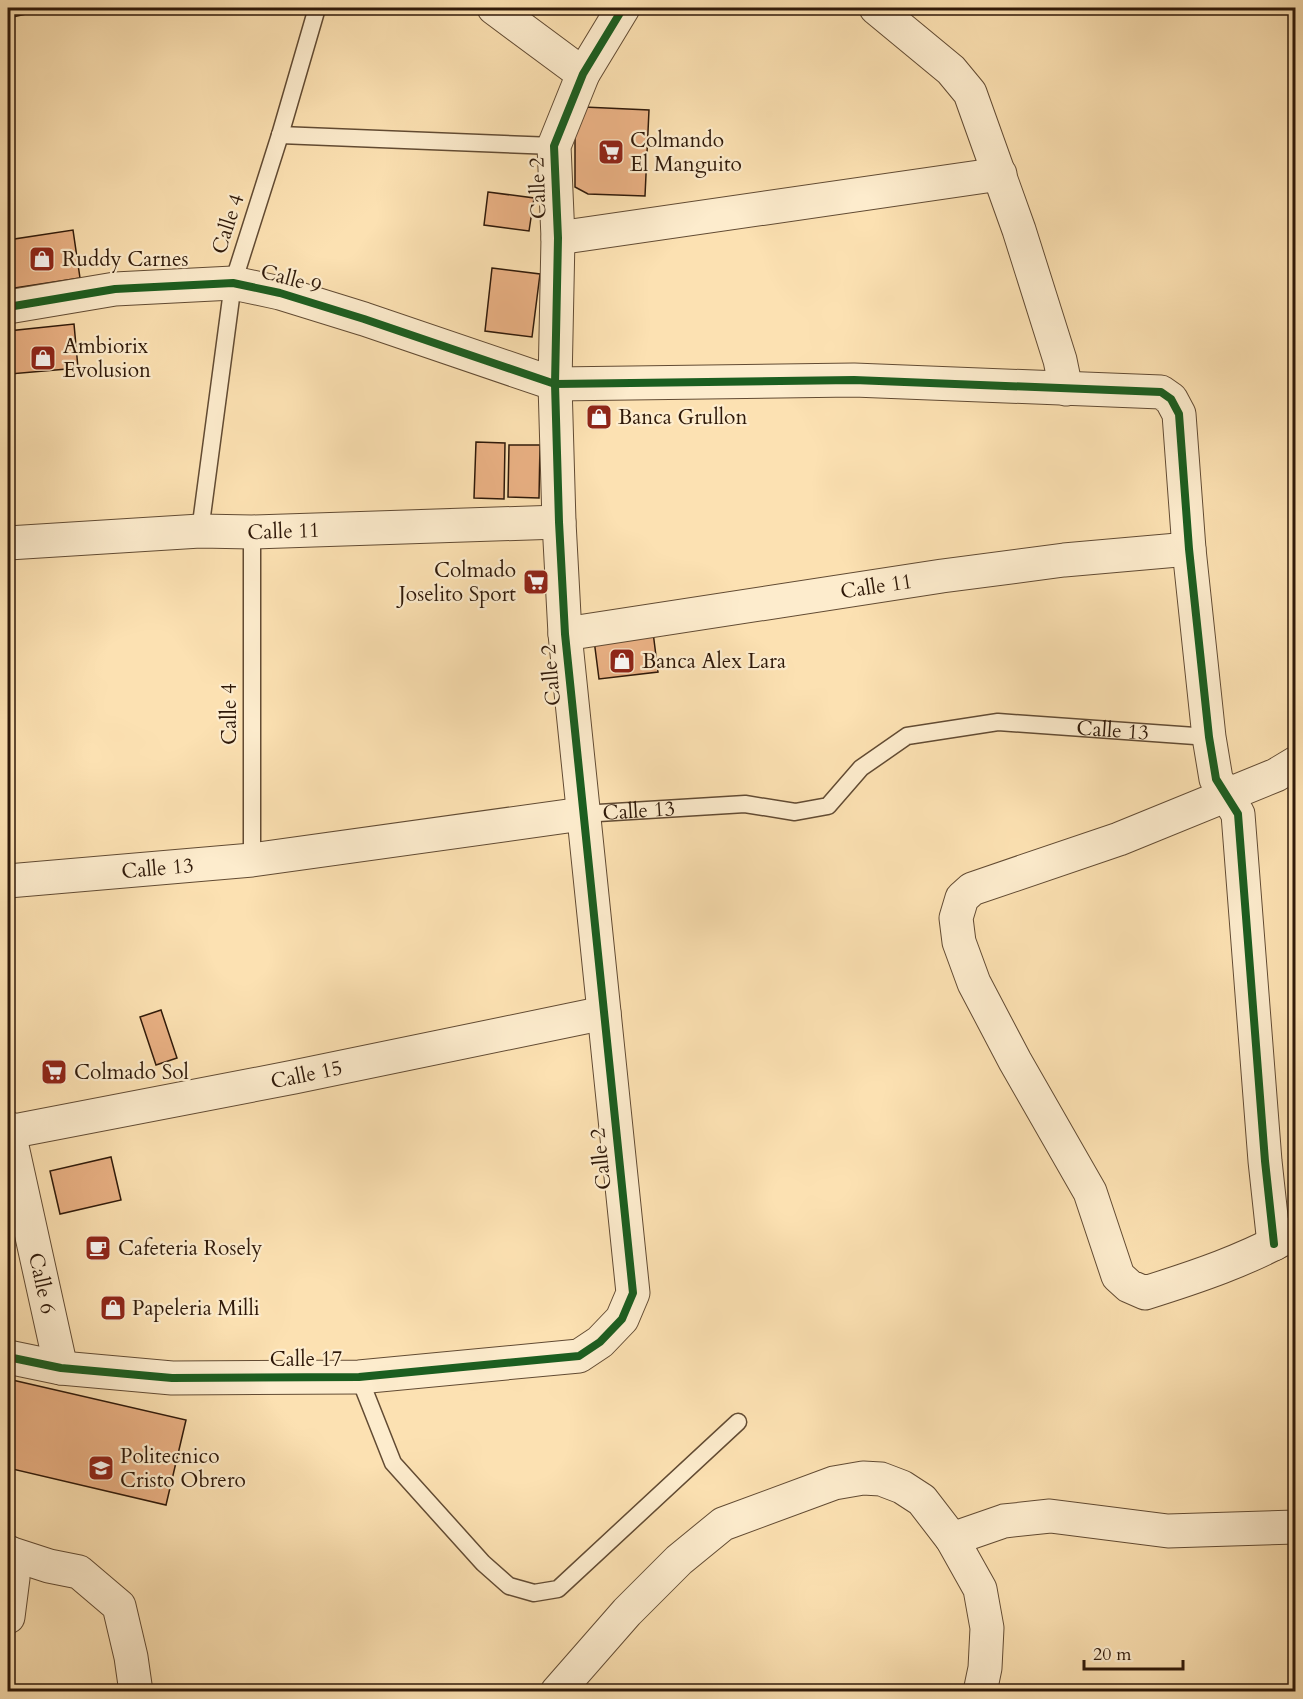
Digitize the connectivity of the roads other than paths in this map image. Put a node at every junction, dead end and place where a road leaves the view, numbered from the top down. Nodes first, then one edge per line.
1 (317, 8) edge
2 (494, 8) edge
3 (623, 8) edge
4 (876, 8) edge
5 (583, 74) junction
6 (280, 135) junction
7 (554, 146) junction
8 (1000, 174) junction
9 (558, 238) junction
10 (233, 283) junction
11 (8, 307) edge
12 (555, 384) junction
13 (1065, 389) junction
14 (559, 522) junction
15 (200, 531) junction
16 (252, 532) junction
17 (8, 543) edge
18 (1189, 549) junction
19 (565, 634) junction
20 (1209, 737) junction
21 (1296, 763) edge
22 (1225, 795) junction
23 (582, 814) junction
24 (252, 860) junction
25 (8, 881) edge
26 (604, 1012) junction
27 (8, 1130) edge
28 (1285, 1238) edge
29 (600, 1342) joint
30 (8, 1357) edge
31 (61, 1368) junction
32 (359, 1377) junction
33 (738, 1422) dead end
34 (1296, 1527) edge
35 (952, 1539) junction
36 (8, 1552) edge
37 (8, 1617) edge
38 (136, 1692) edge
39 (557, 1692) edge
40 (980, 1692) edge

1 - 6 lane, Calle 4
2 - 5 street
3 - 5 street, Calle 2
4 - 8 street
5 - 7 street, Calle 2
6 - 7 lane
6 - 10 lane, Calle 4
7 - 9 street, Calle 2
8 - 9 street
8 - 13 street
9 - 12 street, Calle 2
10 - 11 street, Calle 9
10 - 12 street, Calle 9
10 - 15 lane, Calle 4
12 - 13 street, Calle 9
12 - 14 street, Calle 2
13 - 18 street, Calle 9
14 - 16 street, Calle 11
14 - 19 street, Calle 2
15 - 16 street, Calle 11
15 - 17 street, Calle 11
16 - 24 lane, Calle 4
18 - 19 street, Calle 11
18 - 20 street, Calle 9
19 - 23 street, Calle 2
20 - 22 street, Calle 9
20 - 23 lane, Calle 13
21 - 22 street
22 - 28 street, Calle 9
22 - 28 street
23 - 24 street, Calle 13
23 - 26 street, Calle 2
24 - 25 street, Calle 13
26 - 27 street, Calle 15
26 - 29 street, Calle 2
27 - 31 street, Calle 6
29 - 32 street, Calle 17
30 - 31 street, Calle 17
31 - 32 street, Calle 17
32 - 33 lane
34 - 35 street
35 - 39 street
35 - 40 street
36 - 37 street
36 - 38 street

